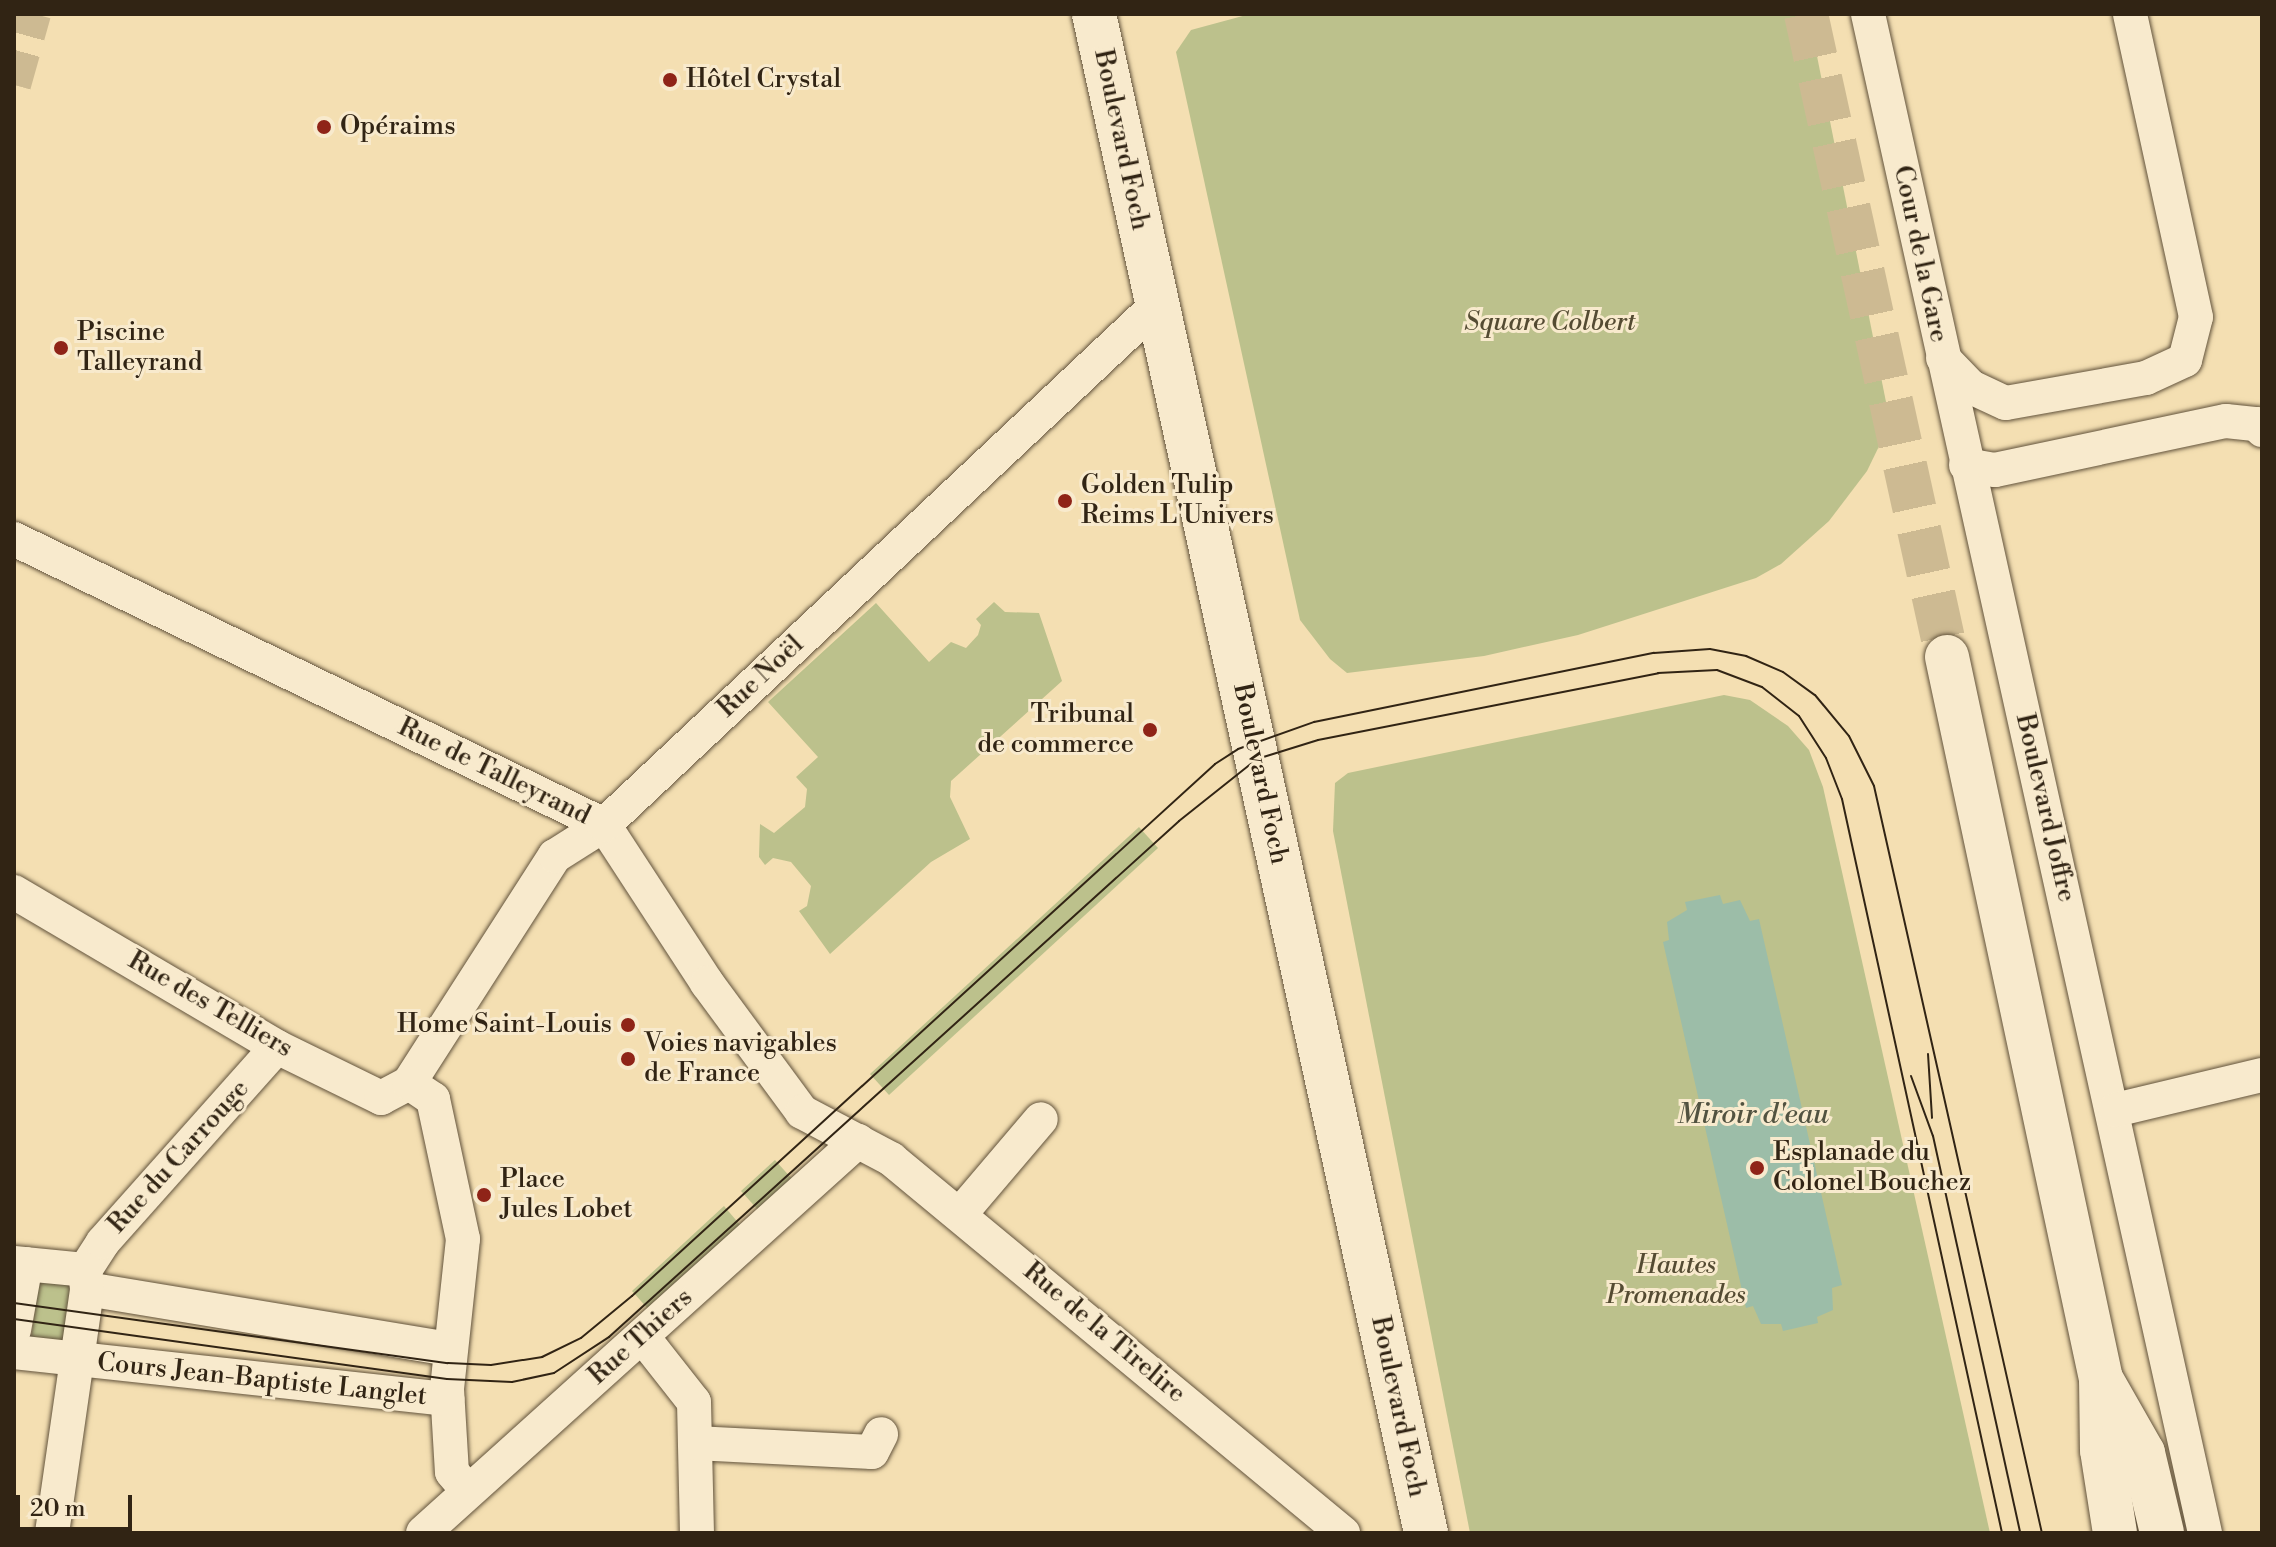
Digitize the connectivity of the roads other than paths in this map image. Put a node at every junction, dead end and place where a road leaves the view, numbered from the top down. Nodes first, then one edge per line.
1 (1094, 14) edge
2 (1868, 14) edge
3 (2130, 14) edge
4 (1157, 305) junction
5 (1943, 358) junction
6 (2262, 430) edge
7 (1966, 465) junction
8 (14, 539) edge
9 (1947, 657) tunnel mouth
10 (604, 825) junction
11 (14, 892) edge
12 (277, 1047) junction
13 (2262, 1075) edge
14 (409, 1083) junction
15 (2115, 1110) junction
16 (1041, 1119) dead end
17 (858, 1141) junction
18 (961, 1213) junction
19 (20, 1264) edge
20 (86, 1279) junction
21 (14, 1330) edge
22 (642, 1336) junction
23 (449, 1349) junction
24 (14, 1352) edge
25 (76, 1361) junction
26 (2101, 1379) junction
27 (447, 1399) junction
28 (881, 1434) dead end
29 (695, 1443) junction
30 (463, 1485) dead end
31 (52, 1533) edge
32 (424, 1533) edge
33 (697, 1533) edge
34 (1343, 1533) edge
35 (1426, 1533) edge
36 (2115, 1533) edge
37 (2162, 1533) edge
38 (2205, 1533) edge

1 - 4 main road, Boulevard Foch
2 - 5 street, Cour de la Gare
3 - 5 street, Cour de la Gare
4 - 10 street, Rue Noël
4 - 35 main road, Boulevard Foch
5 - 7 street, Boulevard Joffre
6 - 7 street
7 - 15 street, Boulevard Joffre
8 - 10 street, Rue de Talleyrand
9 - 26 main road
10 - 14 street, Rue Noël
10 - 17 street, Rue de Talleyrand
11 - 12 street, Rue des Telliers
12 - 14 street, Rue des Telliers
12 - 20 street, Rue du Carrouge
13 - 15 street
14 - 23 street
15 - 38 street, Boulevard Joffre
16 - 18 street
17 - 18 street, Rue de la Tirelire
17 - 22 street, Rue Thiers
18 - 34 street, Rue de la Tirelire
19 - 20 street, Cours Jean-Baptiste Langlet
19 - 21 street, Cours Jean-Baptiste Langlet
20 - 23 street, Cours Jean-Baptiste Langlet
20 - 25 street, Cours Jean-Baptiste Langlet
22 - 29 street
22 - 32 street, Rue Thiers
23 - 27 street
24 - 25 street, Cours Jean-Baptiste Langlet
25 - 27 street, Cours Jean-Baptiste Langlet
25 - 31 street
26 - 36 main road
26 - 37 main road
27 - 30 street
28 - 29 street
29 - 33 street

